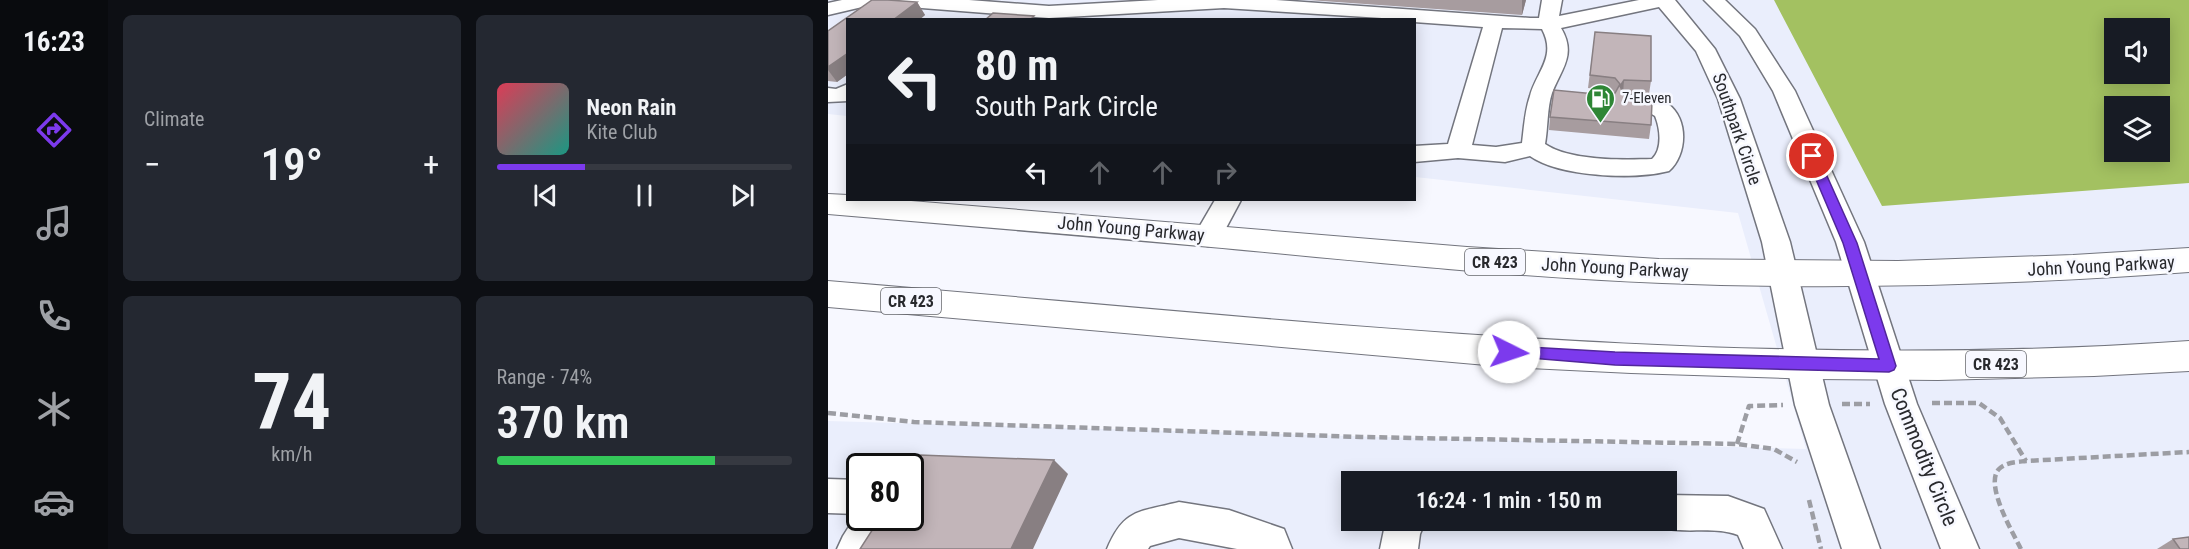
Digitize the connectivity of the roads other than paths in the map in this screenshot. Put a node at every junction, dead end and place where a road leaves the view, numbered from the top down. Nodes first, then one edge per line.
1 (868, 0) edge
2 (882, 0) edge
3 (896, 0) edge
4 (1552, 0) edge
5 (1664, 0) edge
6 (1714, 0) edge
7 (957, 5) junction
8 (1096, 5) edge
9 (828, 9) edge
10 (1004, 14) edge
11 (1334, 15) edge
12 (858, 18) edge
13 (941, 18) edge
14 (1414, 18) edge
15 (1416, 18) edge
16 (1494, 21) junction
17 (1548, 23) junction
18 (846, 92) edge
19 (828, 95) edge
20 (1630, 101) edge
21 (1533, 147) junction
22 (1458, 150) junction
23 (1416, 154) edge
24 (1227, 201) edge
25 (828, 204) edge
26 (1208, 236) junction
27 (2189, 260) edge
28 (1783, 274) junction
29 (1860, 274) junction
30 (831, 295) edge
31 (2189, 356) edge
32 (1804, 365) junction
33 (1889, 366) junction
34 (828, 496) edge
35 (846, 497) edge
36 (1677, 513) edge
37 (868, 531) edge
38 (1401, 531) edge
39 (856, 549) edge
40 (1126, 549) edge
41 (1273, 549) edge
42 (1399, 549) edge
43 (1763, 549) edge
44 (1861, 549) edge
45 (1960, 549) edge

1 - 9 street
2 - 12 street
3 - 7 street
4 - 17 street
5 - 17 street
5 - 28 street, Southpark Circle
6 - 29 street, Commodity Circle
7 - 10 street
7 - 13 street
8 - 10 street
8 - 11 street
11 - 14 street
15 - 16 street
16 - 17 street
16 - 22 street
17 - 21 street
18 - 19 street
20 - 21 street
21 - 22 street
22 - 23 street
24 - 26 street
25 - 26 highway, John Young Parkway / CR 423
26 - 28 highway, John Young Parkway / CR 423
27 - 29 highway, John Young Parkway / CR 423
28 - 29 highway, John Young Parkway / CR 423
28 - 32 street, Southpark Circle
29 - 33 street, Commodity Circle
30 - 32 highway, CR 423
31 - 33 highway, CR 423
32 - 33 highway, CR 423
32 - 44 street
33 - 45 street, Commodity Circle
34 - 35 street
36 - 43 street
37 - 39 street
38 - 42 street
40 - 41 street

